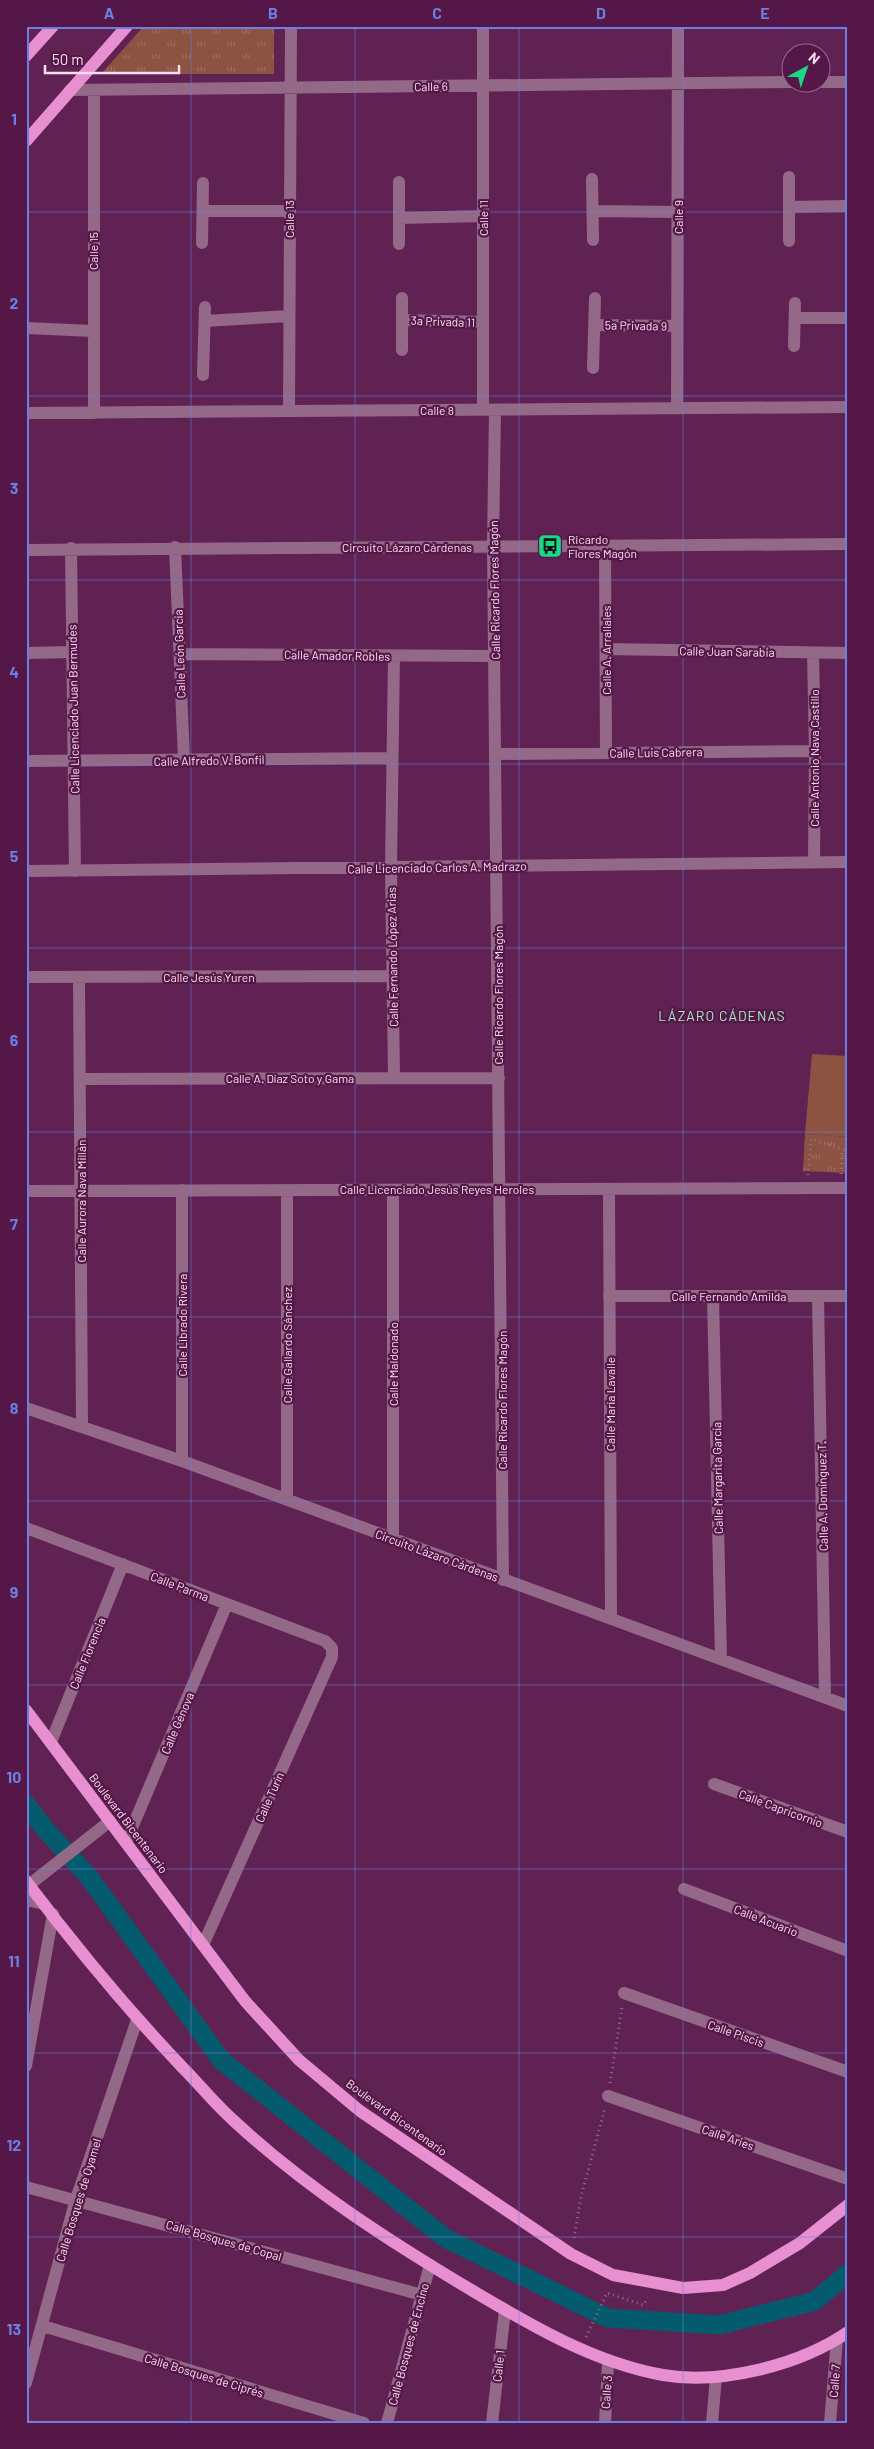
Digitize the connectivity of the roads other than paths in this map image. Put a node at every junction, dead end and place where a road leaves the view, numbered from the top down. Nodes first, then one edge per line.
1 (53, 26) edge
2 (127, 26) edge
3 (291, 26) edge
4 (483, 26) edge
5 (678, 26) edge
6 (26, 56) edge
7 (782, 82) edge
8 (832, 82) edge
9 (848, 82) edge
10 (679, 84) junction
11 (484, 86) junction
12 (291, 88) junction
13 (70, 90) junction
14 (94, 90) junction
15 (28, 137) edge
16 (789, 177) dead end
17 (592, 178) dead end
18 (399, 182) dead end
19 (203, 183) dead end
20 (848, 206) edge
21 (789, 207) junction
22 (204, 211) junction
23 (289, 211) junction
24 (593, 211) junction
25 (678, 212) junction
26 (483, 216) junction
27 (400, 218) junction
28 (593, 240) dead end
29 (790, 241) dead end
30 (202, 243) dead end
31 (399, 244) dead end
32 (402, 298) dead end
33 (595, 298) dead end
34 (795, 303) dead end
35 (205, 307) dead end
36 (290, 316) junction
37 (795, 318) junction
38 (848, 318) edge
39 (403, 320) junction
40 (204, 321) junction
41 (482, 322) junction
42 (594, 325) junction
43 (677, 326) junction
44 (26, 328) edge
45 (92, 331) junction
46 (794, 346) dead end
47 (402, 350) dead end
48 (593, 368) dead end
49 (202, 375) dead end
50 (848, 407) edge
51 (677, 408) junction
52 (489, 410) junction
53 (289, 411) junction
54 (26, 413) edge
55 (94, 413) junction
56 (848, 544) edge
57 (493, 546) junction
58 (605, 546) junction
59 (175, 547) junction
60 (71, 548) junction
61 (26, 550) edge
62 (606, 649) junction
63 (73, 652) junction
64 (26, 653) edge
65 (813, 653) junction
66 (848, 653) edge
67 (180, 654) junction
68 (394, 656) junction
69 (495, 656) junction
70 (816, 751) junction
71 (606, 753) junction
72 (496, 754) junction
73 (392, 758) junction
74 (184, 760) junction
75 (26, 761) edge
76 (74, 761) junction
77 (814, 862) junction
78 (848, 862) edge
79 (497, 866) junction
80 (391, 867) junction
81 (75, 871) junction
82 (26, 872) edge
83 (392, 976) junction
84 (26, 977) edge
85 (79, 977) junction
86 (394, 1078) junction
87 (499, 1078) junction
88 (80, 1079) junction
89 (844, 1188) edge
90 (500, 1189) junction
91 (609, 1189) junction
92 (81, 1190) junction
93 (182, 1190) junction
94 (287, 1190) junction
95 (392, 1190) junction
96 (26, 1191) edge
97 (609, 1296) junction
98 (714, 1296) junction
99 (818, 1296) junction
100 (848, 1296) edge
101 (26, 1408) edge
102 (82, 1425) junction
103 (182, 1461) junction
104 (287, 1500) junction
105 (26, 1528) edge
106 (393, 1539) junction
107 (123, 1564) junction
108 (503, 1580) junction
109 (227, 1604) junction
110 (611, 1619) junction
111 (332, 1648) joint
112 (721, 1660) junction
113 (825, 1697) junction
114 (848, 1706) edge
115 (26, 1710) edge
116 (51, 1742) junction
117 (714, 1784) dead end
118 (110, 1821) junction
119 (848, 1832) edge
120 (126, 1842) junction
121 (28, 1883) edge
122 (684, 1889) dead end
123 (26, 1900) edge
124 (49, 1909) junction
125 (203, 1944) junction
126 (848, 1951) edge
127 (624, 1993) road end
128 (137, 2020) junction
129 (29, 2040) edge
130 (26, 2066) edge
131 (848, 2072) edge
132 (608, 2096) road end
133 (848, 2179) edge
134 (26, 2187) edge
135 (76, 2199) junction
136 (848, 2205) edge
137 (430, 2265) junction
138 (422, 2295) junction
139 (505, 2310) junction
140 (43, 2326) junction
141 (848, 2332) edge
142 (837, 2339) junction
143 (842, 2355) edge
144 (608, 2362) junction
145 (716, 2377) junction
146 (26, 2383) edge
147 (364, 2423) edge
148 (387, 2423) edge
149 (492, 2423) edge
150 (605, 2423) edge
151 (712, 2423) edge
152 (830, 2423) edge

1 - 6 main road
2 - 13 main road
3 - 12 street, Calle 13
4 - 11 street, Calle 11
5 - 10 street, Calle 9
7 - 10 street, Calle 6
8 - 9 street
10 - 11 street, Calle 6
10 - 25 street, Calle 9
11 - 12 street, Calle 6
11 - 26 street, Calle 11
12 - 14 street, Calle 6
12 - 23 street, Calle 13
13 - 14 street, Calle 6
13 - 15 main road
14 - 45 street, Calle 15
16 - 21 street
17 - 24 street
18 - 27 street
19 - 22 street
20 - 21 street
21 - 29 street
22 - 23 street
22 - 30 street
23 - 36 street, Calle 13
24 - 25 street
24 - 28 street
25 - 43 street, Calle 9
26 - 27 street
26 - 41 street, Calle 11
27 - 31 street
32 - 39 street, 3a Privada 11
33 - 42 street, 5a Privada 9
34 - 37 street
35 - 40 street
36 - 40 street
36 - 53 street, Calle 13
37 - 38 street
37 - 46 street
39 - 41 street, 3a Privada 11
39 - 47 street, 3a Privada 11
40 - 49 street
41 - 52 street, Calle 11
42 - 43 street, 5a Privada 9
42 - 48 street, 5a Privada 9
43 - 51 street, Calle 9
44 - 45 street
45 - 55 street, Calle 15
50 - 51 street, Calle 8
51 - 52 street, Calle 8
52 - 53 street, Calle 8
52 - 57 street, Calle Ricardo Flores Magón
53 - 55 street, Calle 8
54 - 55 street, Calle 8
56 - 58 street, Circuito Lázaro Cárdenas
57 - 58 street, Circuito Lázaro Cárdenas
57 - 59 street, Circuito Lázaro Cárdenas
57 - 69 street, Calle Ricardo Flores Magón
58 - 62 street, Calle A. Arrallales
59 - 60 street, Circuito Lázaro Cárdenas
59 - 67 street, Calle León García
60 - 61 street, Circuito Lázaro Cárdenas
60 - 63 street, Calle Licenciado Juan Bermudes
62 - 65 street, Calle Juan Sarabia
62 - 71 street, Calle A. Arrallales
63 - 64 street
63 - 76 street, Calle Licenciado Juan Bermudes
65 - 66 street, Calle Juan Sarabia
65 - 70 street, Calle Antonio Nava Castillo
67 - 68 street, Calle Amador Robles
67 - 74 street, Calle León García
68 - 69 street, Calle Amador Robles
68 - 73 street, Calle Fernando López Arias
69 - 72 street, Calle Ricardo Flores Magón
70 - 71 street, Calle Luis Cabrera
70 - 77 street, Calle Antonio Nava Castillo
71 - 72 street, Calle Luis Cabrera
72 - 79 street, Calle Ricardo Flores Magón
73 - 74 street, Calle Alfredo V. Bonfil
73 - 80 street, Calle Fernando López Arias
74 - 76 street, Calle Alfredo V. Bonfil
75 - 76 street, Calle Alfredo V. Bonfil
76 - 81 street, Calle Licenciado Juan Bermudes
77 - 78 street, Calle Licenciado Carlos A. Madrazo
77 - 79 street, Calle Licenciado Carlos A. Madrazo
79 - 80 street, Calle Licenciado Carlos A. Madrazo
79 - 87 street, Calle Ricardo Flores Magón
80 - 81 street, Calle Licenciado Carlos A. Madrazo
80 - 83 street, Calle Fernando López Arias
81 - 82 street, Calle Licenciado Carlos A. Madrazo
83 - 85 street, Calle Jesús Yuren
83 - 86 street, Calle Fernando López Arias
84 - 85 street, Calle Jesús Yuren
85 - 88 street, Calle Aurora Nava Millán
86 - 87 street, Calle A. Díaz Soto y Gama
86 - 88 street, Calle A. Díaz Soto y Gama
87 - 90 street, Calle Ricardo Flores Magón
88 - 92 street, Calle Aurora Nava Millán
89 - 91 street, Calle Licenciado Jesús Reyes Heroles
90 - 91 street, Calle Licenciado Jesús Reyes Heroles
90 - 95 street, Calle Licenciado Jesús Reyes Heroles
90 - 108 street, Calle Ricardo Flores Magón
91 - 97 street, Calle María Lavalle
92 - 93 street, Calle Licenciado Jesús Reyes Heroles
92 - 96 street, Calle Licenciado Jesús Reyes Heroles
92 - 102 street, Calle Aurora Nava Millán
93 - 94 street, Calle Licenciado Jesús Reyes Heroles
93 - 103 street, Calle Librado Rivera
94 - 95 street, Calle Licenciado Jesús Reyes Heroles
94 - 104 street, Calle Gallardo Sánchez
95 - 106 street, Calle Maldonado
97 - 98 street, Calle Fernando Amilda
97 - 110 street, Calle María Lavalle
98 - 99 street, Calle Fernando Amilda
98 - 112 street, Calle Margarita García
99 - 100 street, Calle Fernando Amilda
99 - 113 street, Calle A. Domínguez T.
101 - 102 street, Circuito Lázaro Cárdenas
102 - 103 street, Circuito Lázaro Cárdenas
103 - 104 street, Circuito Lázaro Cárdenas
104 - 106 street, Circuito Lázaro Cárdenas
105 - 107 street, Calle Parma
106 - 108 street, Circuito Lázaro Cárdenas
107 - 109 street, Calle Parma
107 - 116 street, Calle Florencia
108 - 110 street, Circuito Lázaro Cárdenas
109 - 111 street, Calle Parma
109 - 120 street, Calle Génova
110 - 112 street, Circuito Lázaro Cárdenas
111 - 125 street, Calle Turín
112 - 113 street, Circuito Lázaro Cárdenas
113 - 114 street, Circuito Lázaro Cárdenas
115 - 116 main road, Boulevard Bicentenario
116 - 118 main road, Boulevard Bicentenario
117 - 119 street, Calle Capricornio
118 - 120 main road, Boulevard Bicentenario
118 - 121 street
120 - 125 main road, Boulevard Bicentenario
121 - 124 main road
122 - 126 street, Calle Acuario
123 - 124 street
124 - 128 main road
124 - 129 street
125 - 136 main road, Boulevard Bicentenario
127 - 131 street, Calle Piscis
128 - 135 street, Calle Bosques de Oyamel
128 - 137 main road
129 - 130 street
132 - 133 street, Calle Aries
134 - 135 street, Calle Bosques de Copal
135 - 138 street, Calle Bosques de Copal
135 - 140 street, Calle Bosques de Oyamel
137 - 138 street, Calle Bosques de Encino
137 - 139 main road
138 - 148 street, Calle Bosques de Encino
139 - 144 main road
139 - 149 street, Calle 1
140 - 146 street, Calle Bosques de Oyamel
140 - 147 street, Calle Bosques de Ciprés
141 - 142 main road
142 - 143 street, Calle 7
142 - 145 main road
143 - 152 street, Calle 7
144 - 145 main road
144 - 150 street, Calle 3
145 - 151 street

